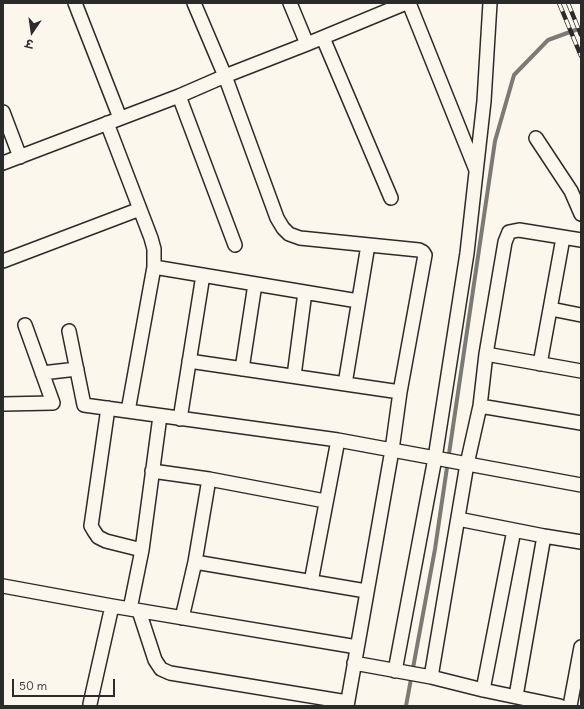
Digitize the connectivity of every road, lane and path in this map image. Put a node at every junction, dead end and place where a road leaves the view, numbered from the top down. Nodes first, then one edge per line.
1 (75, 3) edge
2 (194, 3) edge
3 (290, 3) edge
4 (407, 3) edge
5 (490, 3) edge
6 (323, 38) junction
7 (307, 44) junction
8 (225, 76) junction
9 (179, 96) junction
10 (3, 112) edge
11 (120, 118) junction
12 (107, 123) junction
13 (536, 138) dead end
14 (20, 157) junction
15 (3, 163) edge
16 (476, 172) junction
17 (391, 198) dead end
18 (140, 209) junction
19 (581, 214) edge
20 (563, 238) junction
21 (581, 240) edge
22 (234, 245) dead end
23 (368, 246) junction
24 (3, 261) edge
25 (154, 268) junction
26 (203, 276) junction
27 (255, 284) junction
28 (305, 292) junction
29 (358, 301) junction
30 (550, 309) junction
31 (581, 315) edge
32 (25, 324) dead end
33 (70, 332) dead end
34 (486, 354) junction
35 (189, 361) junction
36 (540, 364) junction
37 (77, 369) junction
38 (242, 369) junction
39 (581, 371) edge
40 (42, 372) junction
41 (294, 376) junction
42 (344, 384) junction
43 (400, 392) junction
44 (3, 404) edge
45 (480, 406) junction
46 (108, 408) junction
47 (128, 411) junction
48 (160, 416) junction
49 (180, 419) junction
50 (581, 424) edge
51 (338, 440) junction
52 (392, 450) junction
53 (437, 458) junction
54 (463, 464) junction
55 (152, 471) junction
56 (209, 479) junction
57 (581, 485) edge
58 (325, 501) junction
59 (458, 519) junction
60 (514, 530) junction
61 (544, 536) junction
62 (581, 542) edge
63 (142, 550) junction
64 (195, 562) junction
65 (311, 582) junction
66 (3, 586) edge
67 (366, 591) junction
68 (112, 606) junction
69 (135, 610) junction
70 (182, 618) junction
71 (357, 647) junction
72 (581, 647) edge
73 (354, 663) junction
74 (398, 671) junction
75 (426, 676) junction
76 (483, 690) junction
77 (516, 696) junction
78 (90, 704) dead end
79 (347, 704) edge
80 (560, 706) edge
81 (570, 706) edge

1 - 11 street
2 - 8 street
3 - 7 street
4 - 6 street
4 - 16 street
5 - 16 street
6 - 7 street
6 - 17 street
7 - 8 street
8 - 9 street
8 - 23 street
9 - 11 street
9 - 22 street
10 - 14 street
11 - 12 street
12 - 14 street
12 - 18 street
13 - 19 street
14 - 15 street
16 - 53 street
18 - 24 street
18 - 25 street
20 - 21 street
20 - 30 street
20 - 34 street
23 - 29 street
23 - 43 street
25 - 26 street
25 - 47 street
26 - 27 street
26 - 35 street
27 - 28 street
27 - 38 street
28 - 29 street
28 - 41 street
29 - 42 street
30 - 31 street
30 - 36 street
32 - 40 street
33 - 37 street
34 - 36 street
34 - 45 street
35 - 38 street
35 - 49 street
36 - 39 street
37 - 40 street
37 - 46 street
38 - 41 street
40 - 44 street
41 - 42 street
42 - 43 street
43 - 52 street
45 - 50 street
45 - 54 street
46 - 47 street
46 - 63 street
47 - 48 street
48 - 49 street
48 - 55 street
49 - 51 street
51 - 52 street
51 - 58 street
52 - 53 street
52 - 67 street
53 - 54 street
53 - 74 street
54 - 57 street
54 - 59 street
55 - 56 street
55 - 63 street
56 - 58 street
56 - 64 street
58 - 65 street
59 - 60 street
59 - 75 street
60 - 61 street
60 - 76 street
61 - 62 street
61 - 77 street
63 - 69 street
64 - 65 street
64 - 70 street
65 - 67 street
66 - 68 street
67 - 71 street
68 - 69 street
68 - 78 street
69 - 70 street
69 - 79 street
70 - 71 street
71 - 73 street
72 - 81 street
73 - 74 street
73 - 79 street
74 - 75 street
75 - 76 street
76 - 77 street
77 - 80 street

